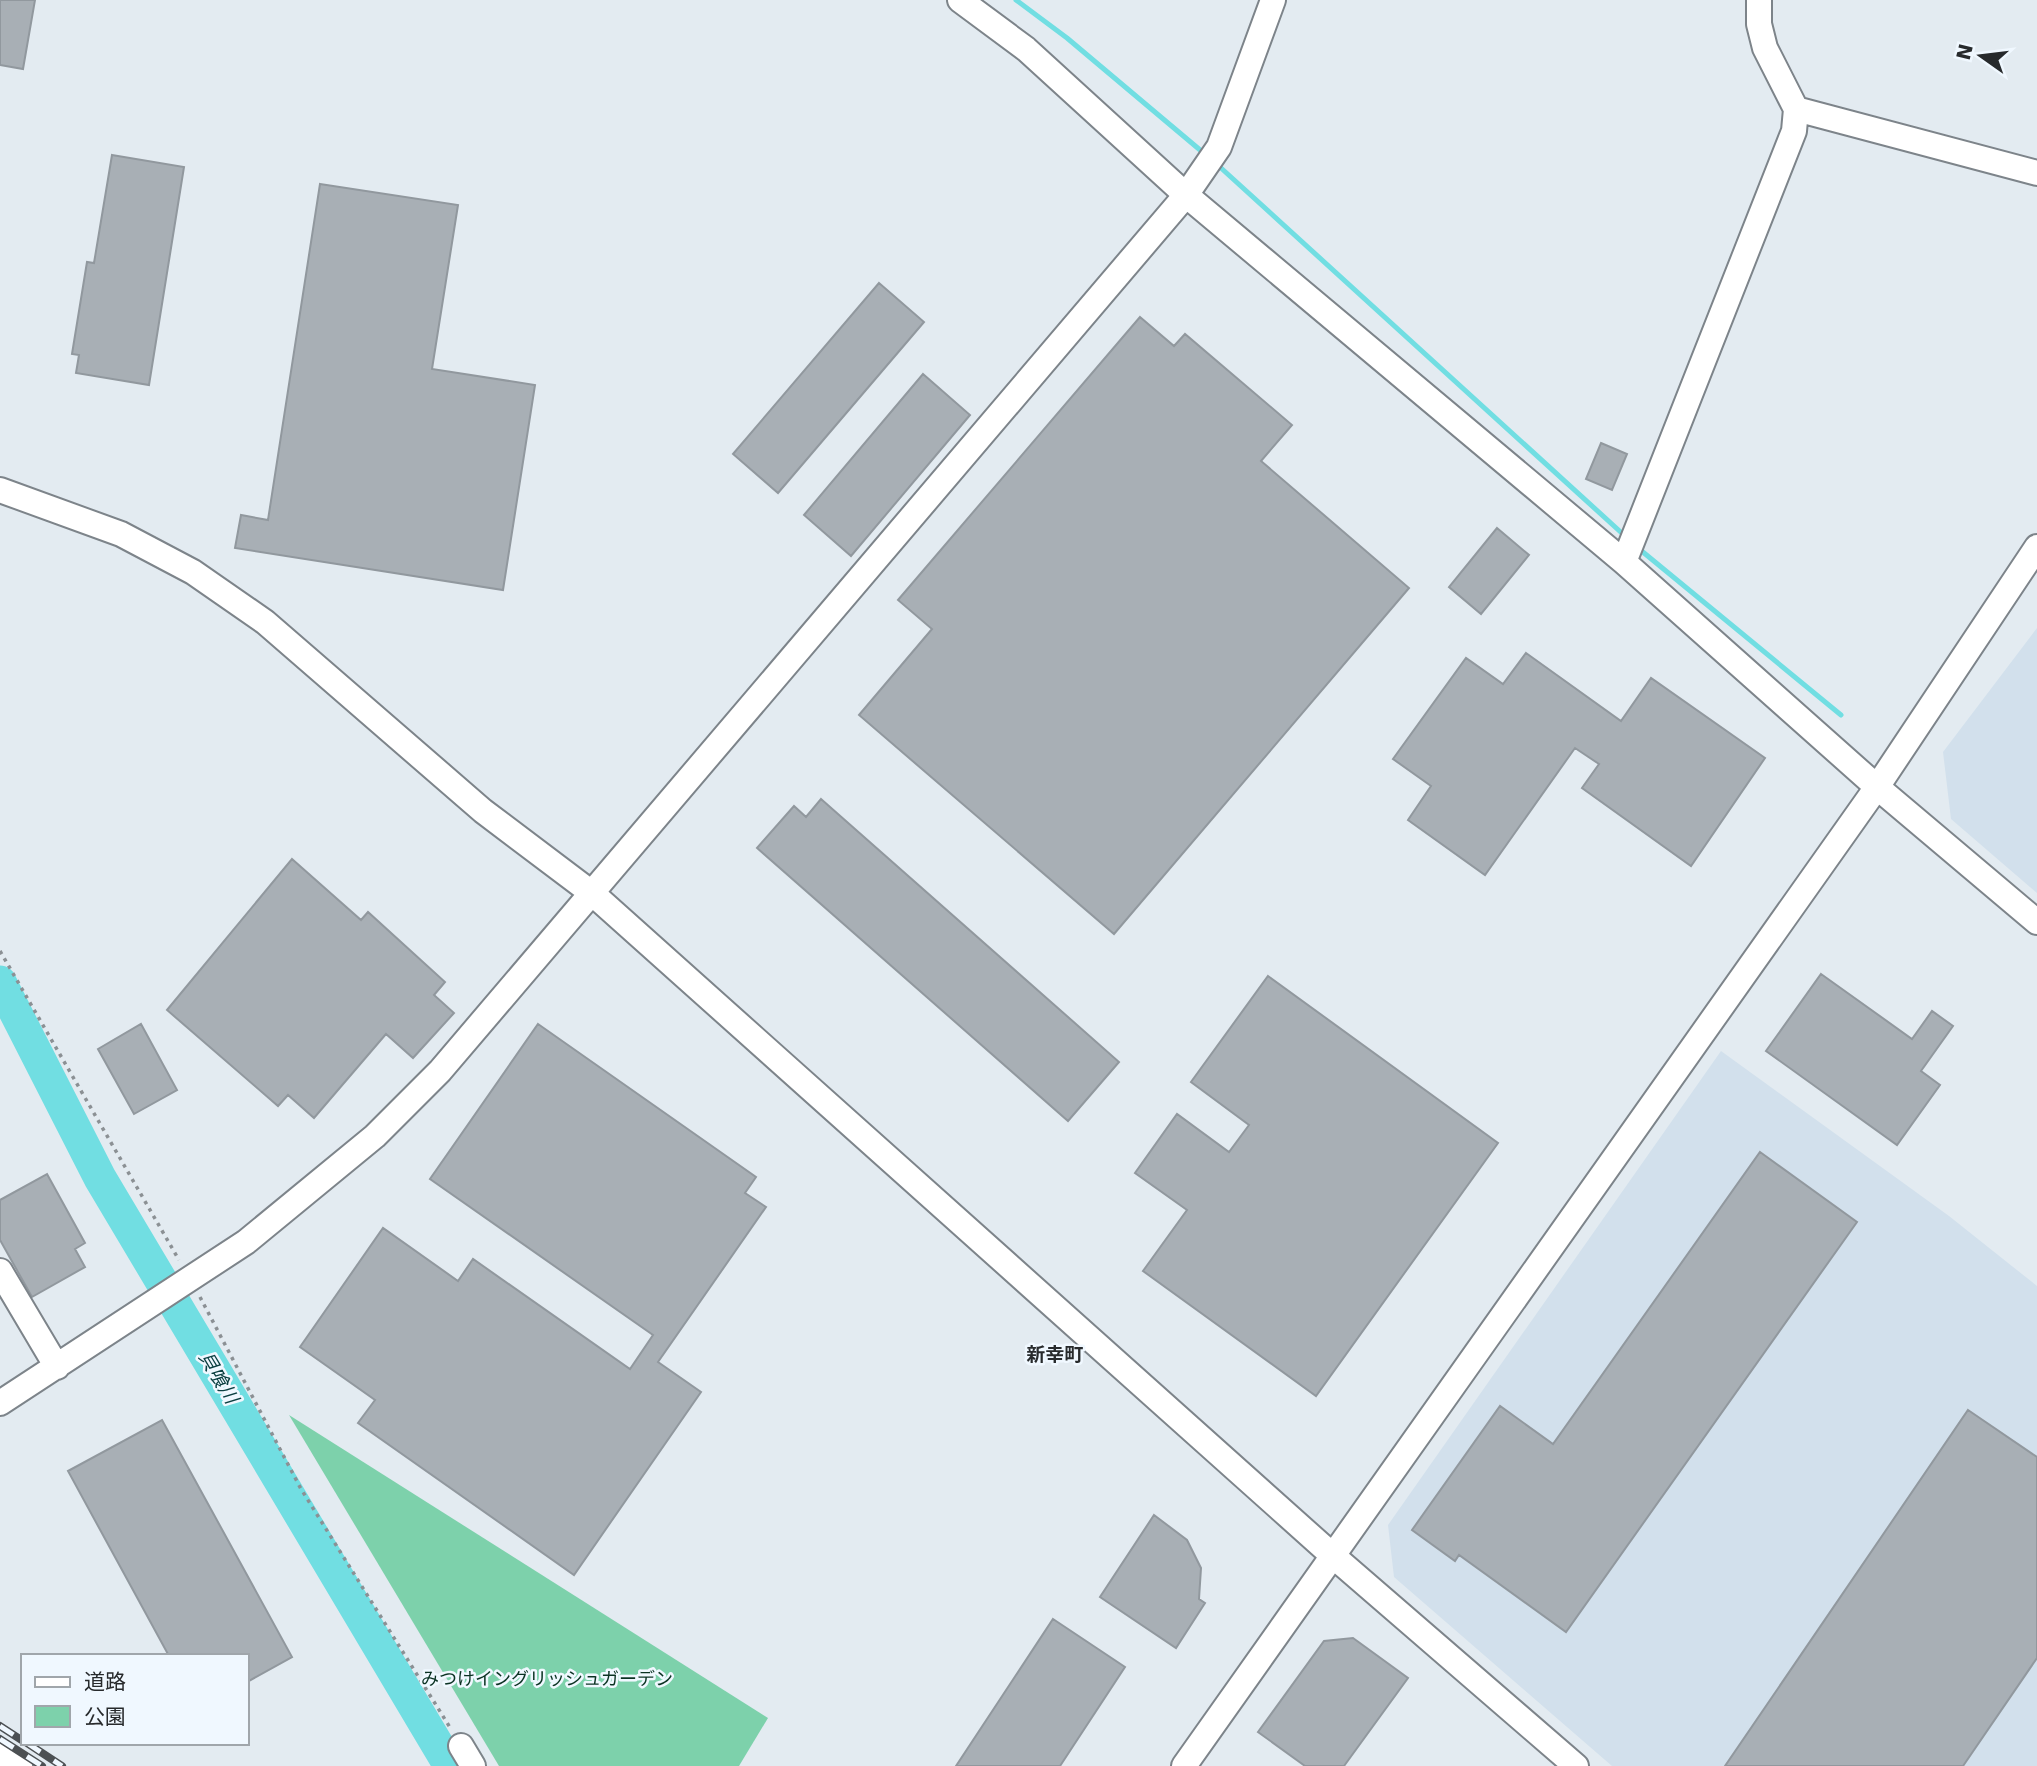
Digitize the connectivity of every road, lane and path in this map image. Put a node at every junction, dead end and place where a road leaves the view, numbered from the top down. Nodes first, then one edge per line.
1 (960, 0) edge
2 (1273, 0) edge
3 (1759, 0) edge
4 (1796, 109) junction
5 (2034, 172) edge
6 (1186, 195) junction
7 (0, 490) edge
8 (2037, 548) edge
9 (1624, 562) junction
10 (1877, 786) junction
11 (593, 894) junction
12 (2037, 922) edge
13 (0, 951) edge
14 (0, 1271) edge
15 (188, 1282) junction
16 (57, 1367) junction
17 (0, 1403) edge
18 (1332, 1555) junction
19 (0, 1754) edge
20 (467, 1756) edge
21 (20, 1766) edge
22 (1184, 1766) edge
23 (1576, 1766) edge

1 - 6 street
2 - 6 street
3 - 4 street
4 - 5 street
4 - 9 street
6 - 9 street
6 - 11 street
7 - 11 street
8 - 10 street
9 - 10 street
10 - 12 street
10 - 18 street
11 - 15 street
11 - 18 street
13 - 15 path
14 - 16 street
15 - 16 street
15 - 20 path
16 - 17 street
18 - 22 street
18 - 23 street
19 - 21 street

